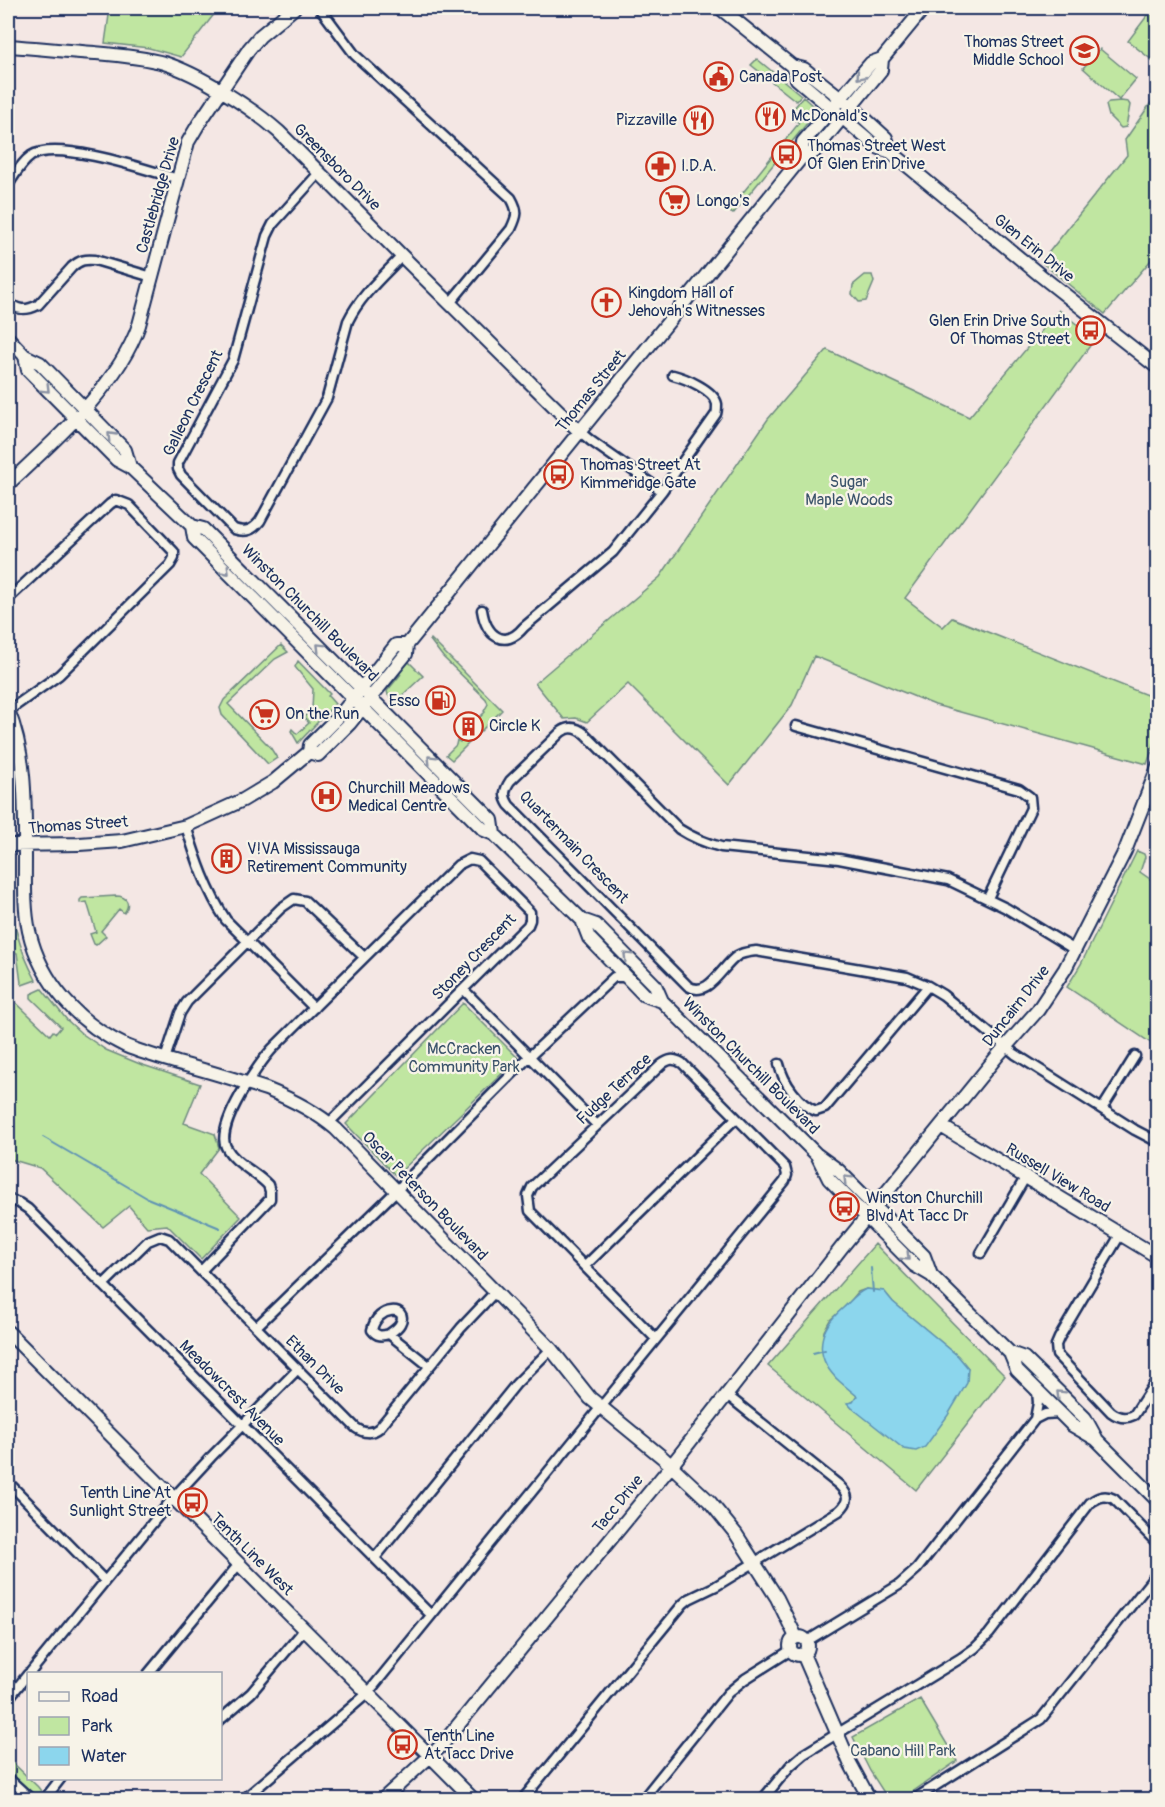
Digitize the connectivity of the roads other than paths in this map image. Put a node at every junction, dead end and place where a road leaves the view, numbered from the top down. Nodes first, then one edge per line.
1 (294, 8) edge
2 (320, 8) edge
3 (720, 8) edge
4 (924, 8) edge
5 (8, 46) edge
6 (792, 66) junction
7 (221, 91) junction
8 (846, 102) junction
9 (837, 113) junction
10 (891, 152) junction
11 (319, 173) junction
12 (178, 179) junction
13 (8, 185) edge
14 (402, 256) junction
15 (152, 277) junction
16 (8, 301) edge
17 (450, 303) junction
18 (8, 338) edge
19 (25, 356) junction
20 (1158, 368) edge
21 (673, 375) dead end
22 (84, 408) junction
23 (75, 418) junction
24 (579, 431) junction
25 (130, 467) junction
26 (8, 484) edge
27 (662, 491) junction
28 (192, 526) junction
29 (8, 598) edge
30 (482, 610) dead end
31 (407, 645) junction
32 (361, 688) junction
33 (371, 698) junction
34 (353, 699) junction
35 (362, 708) junction
36 (8, 710) edge
37 (796, 726) dead end
38 (309, 752) junction
39 (1158, 767) edge
40 (186, 826) junction
41 (494, 834) junction
42 (8, 845) edge
43 (25, 845) junction
44 (988, 898) junction
45 (582, 920) junction
46 (247, 942) junction
47 (1075, 950) junction
48 (364, 957) junction
49 (620, 977) junction
50 (928, 986) junction
51 (464, 990) junction
52 (662, 1001) junction
53 (314, 1008) junction
54 (1006, 1047) junction
55 (530, 1056) junction
56 (1135, 1056) dead end
57 (165, 1059) junction
58 (779, 1064) dead end
59 (248, 1084) junction
60 (1102, 1109) junction
61 (736, 1118) junction
62 (329, 1123) junction
63 (597, 1125) junction
64 (941, 1126) junction
65 (1158, 1142) edge
66 (1025, 1178) junction
67 (396, 1191) junction
68 (8, 1199) edge
69 (871, 1212) junction
70 (1120, 1235) junction
71 (981, 1253) dead end
72 (1158, 1257) edge
73 (585, 1266) junction
74 (201, 1271) junction
75 (103, 1285) junction
76 (495, 1292) junction
77 (256, 1327) junction
78 (8, 1332) edge
79 (389, 1335) dead end
80 (656, 1339) junction
81 (551, 1349) junction
82 (1010, 1353) junction
83 (429, 1366) junction
84 (298, 1369) junction
85 (1158, 1378) edge
86 (1037, 1390) junction
87 (727, 1395) junction
88 (600, 1407) junction
89 (1060, 1413) junction
90 (1035, 1419) junction
91 (242, 1425) junction
92 (1096, 1439) junction
93 (671, 1466) junction
94 (8, 1482) edge
95 (173, 1498) junction
96 (1158, 1501) edge
97 (1158, 1544) edge
98 (375, 1558) junction
99 (754, 1562) junction
100 (239, 1564) junction
101 (1158, 1572) edge
102 (105, 1581) junction
103 (431, 1615) junction
104 (304, 1630) junction
105 (801, 1639) junction
106 (797, 1652) junction
107 (31, 1672) edge
108 (150, 1672) edge
109 (27, 1676) edge
110 (368, 1693) junction
111 (8, 1699) edge
112 (222, 1718) edge
113 (837, 1733) junction
114 (431, 1755) junction
115 (8, 1778) edge
116 (60, 1780) edge
117 (32, 1800) edge
118 (44, 1800) edge
119 (243, 1800) edge
120 (382, 1800) edge
121 (474, 1800) edge
122 (522, 1800) edge
123 (642, 1800) edge
124 (762, 1800) edge
125 (870, 1800) edge
126 (913, 1800) edge

1 - 7 street, Castlebridge Drive
2 - 17 street
3 - 6 street, Glen Erin Drive
4 - 8 street, Thomas Street
5 - 7 street, Greensboro Drive
6 - 8 street, Glen Erin Drive
6 - 9 street, Glen Erin Drive
7 - 11 street, Greensboro Drive
7 - 12 street, Castlebridge Drive
8 - 9 street, Thomas Street
8 - 10 street, Glen Erin Drive
9 - 10 street, Glen Erin Drive
9 - 24 street, Thomas Street
10 - 20 street, Glen Erin Drive
11 - 14 street, Greensboro Drive
11 - 14 street, Galleon Crescent
12 - 13 street
12 - 15 street, Castlebridge Drive
14 - 17 street, Greensboro Drive
15 - 16 street
15 - 22 street, Castlebridge Drive
17 - 24 street, Greensboro Drive
18 - 19 street, Winston Churchill Boulevard
19 - 22 street, Winston Churchill Boulevard
19 -> 23 street, Winston Churchill Boulevard
21 - 27 street
22 - 23 street, Castlebridge Drive
25 -> 22 street, Winston Churchill Boulevard
23 - 25 street, Winston Churchill Boulevard
23 - 26 street, Castlebridge Drive
24 - 27 street
24 - 31 street, Thomas Street
25 - 28 street, Winston Churchill Boulevard
27 - 30 street
32 -> 28 street, Winston Churchill Boulevard
28 -> 34 street, Winston Churchill Boulevard
29 - 36 street
31 - 32 street, Thomas Street
31 - 33 street, Thomas Street
32 - 33 street, Winston Churchill Boulevard
32 - 34 street, Thomas Street
33 - 35 street, Thomas Street
41 -> 33 street, Winston Churchill Boulevard
34 - 35 street, Winston Churchill Boulevard
34 - 38 street, Thomas Street
35 - 38 street, Thomas Street
35 - 41 street, Winston Churchill Boulevard
36 - 43 street, Oscar Peterson Boulevard
37 - 44 street
38 - 40 street, Thomas Street
39 - 47 street, Duncairn Drive
40 - 43 street, Thomas Street
40 - 46 street
41 - 45 street, Winston Churchill Boulevard
42 - 43 street, Thomas Street
43 - 57 street, Oscar Peterson Boulevard
44 - 47 street, Quartermain Crescent
44 - 50 street, Quartermain Crescent
45 - 49 street, Winston Churchill Boulevard
52 -> 45 street, Winston Churchill Boulevard
46 - 48 street
46 - 53 street
46 - 57 street
47 - 54 street, Duncairn Drive
48 - 51 street, Stoney Crescent
48 - 53 street, Stoney Crescent
49 - 52 street, Winston Churchill Boulevard
49 - 55 street
50 - 54 street, Quartermain Crescent
50 - 58 street
51 - 55 street
51 - 62 street, Stoney Crescent
52 - 69 street, Winston Churchill Boulevard
53 - 59 street, Stoney Crescent
54 - 60 street, Quartermain Crescent
54 - 64 street, Duncairn Drive
55 - 63 street
55 - 67 street
56 - 60 street
57 - 59 street, Oscar Peterson Boulevard
59 - 62 street, Oscar Peterson Boulevard
59 - 74 street, Stoney Crescent
60 - 65 street, Quartermain Crescent
61 - 63 street, Fudge Terrace
61 - 73 street
61 - 80 street, Fudge Terrace
62 - 67 street, Oscar Peterson Boulevard
63 - 73 street, Fudge Terrace
64 - 66 street, Russell View Road
64 - 69 street, Duncairn Drive
66 - 70 street, Russell View Road
66 - 71 street
67 - 76 street, Oscar Peterson Boulevard
67 - 77 street
68 - 75 street, Meadowcrest Avenue
69 - 82 street, Winston Churchill Boulevard
69 - 87 street, Tacc Drive
70 - 72 street, Russell View Road
70 - 85 street
73 - 80 street, Fudge Terrace
74 - 75 street, Ethan Drive
74 - 77 street, Ethan Drive
75 - 91 street, Meadowcrest Avenue
76 - 81 street, Oscar Peterson Boulevard
76 - 83 street, Ethan Drive
77 - 84 street, Ethan Drive
78 - 95 street, Tenth Line West
79 - 83 street
80 - 88 street, Fudge Terrace
81 - 88 street, Oscar Peterson Boulevard
81 - 98 street
82 - 86 street, Winston Churchill Boulevard
92 -> 82 street, Winston Churchill Boulevard
83 - 84 street, Ethan Drive
84 - 91 street
86 - 89 street, Winston Churchill Boulevard
86 - 90 street
87 - 93 street, Tacc Drive
87 - 99 street
88 - 93 street, Oscar Peterson Boulevard
88 - 103 street, Fudge Terrace
89 - 90 street
89 - 92 street, Winston Churchill Boulevard
90 - 105 street
91 - 95 street
91 - 98 street, Meadowcrest Avenue
92 - 96 street, Winston Churchill Boulevard
93 - 99 street, Oscar Peterson Boulevard
93 - 114 street, Tacc Drive
94 - 102 street
95 - 100 street, Tenth Line West
95 - 102 street
97 - 113 street
98 - 103 street, Meadowcrest Avenue
99 - 105 street, Oscar Peterson Boulevard
99 - 122 street
100 - 104 street, Tenth Line West
100 - 108 street
101 - 126 street
102 - 107 street
103 - 110 street, Fudge Terrace
104 - 110 street, Tenth Line West
104 - 112 street
105 - 106 street
106 - 113 street
106 - 123 street
109 - 111 street
110 - 114 street, Tenth Line West
110 - 119 street, Fudge Terrace
113 - 124 street
113 - 125 street
114 - 120 street, Tacc Drive
114 - 121 street, Tenth Line West
115 - 117 street
116 - 118 street

